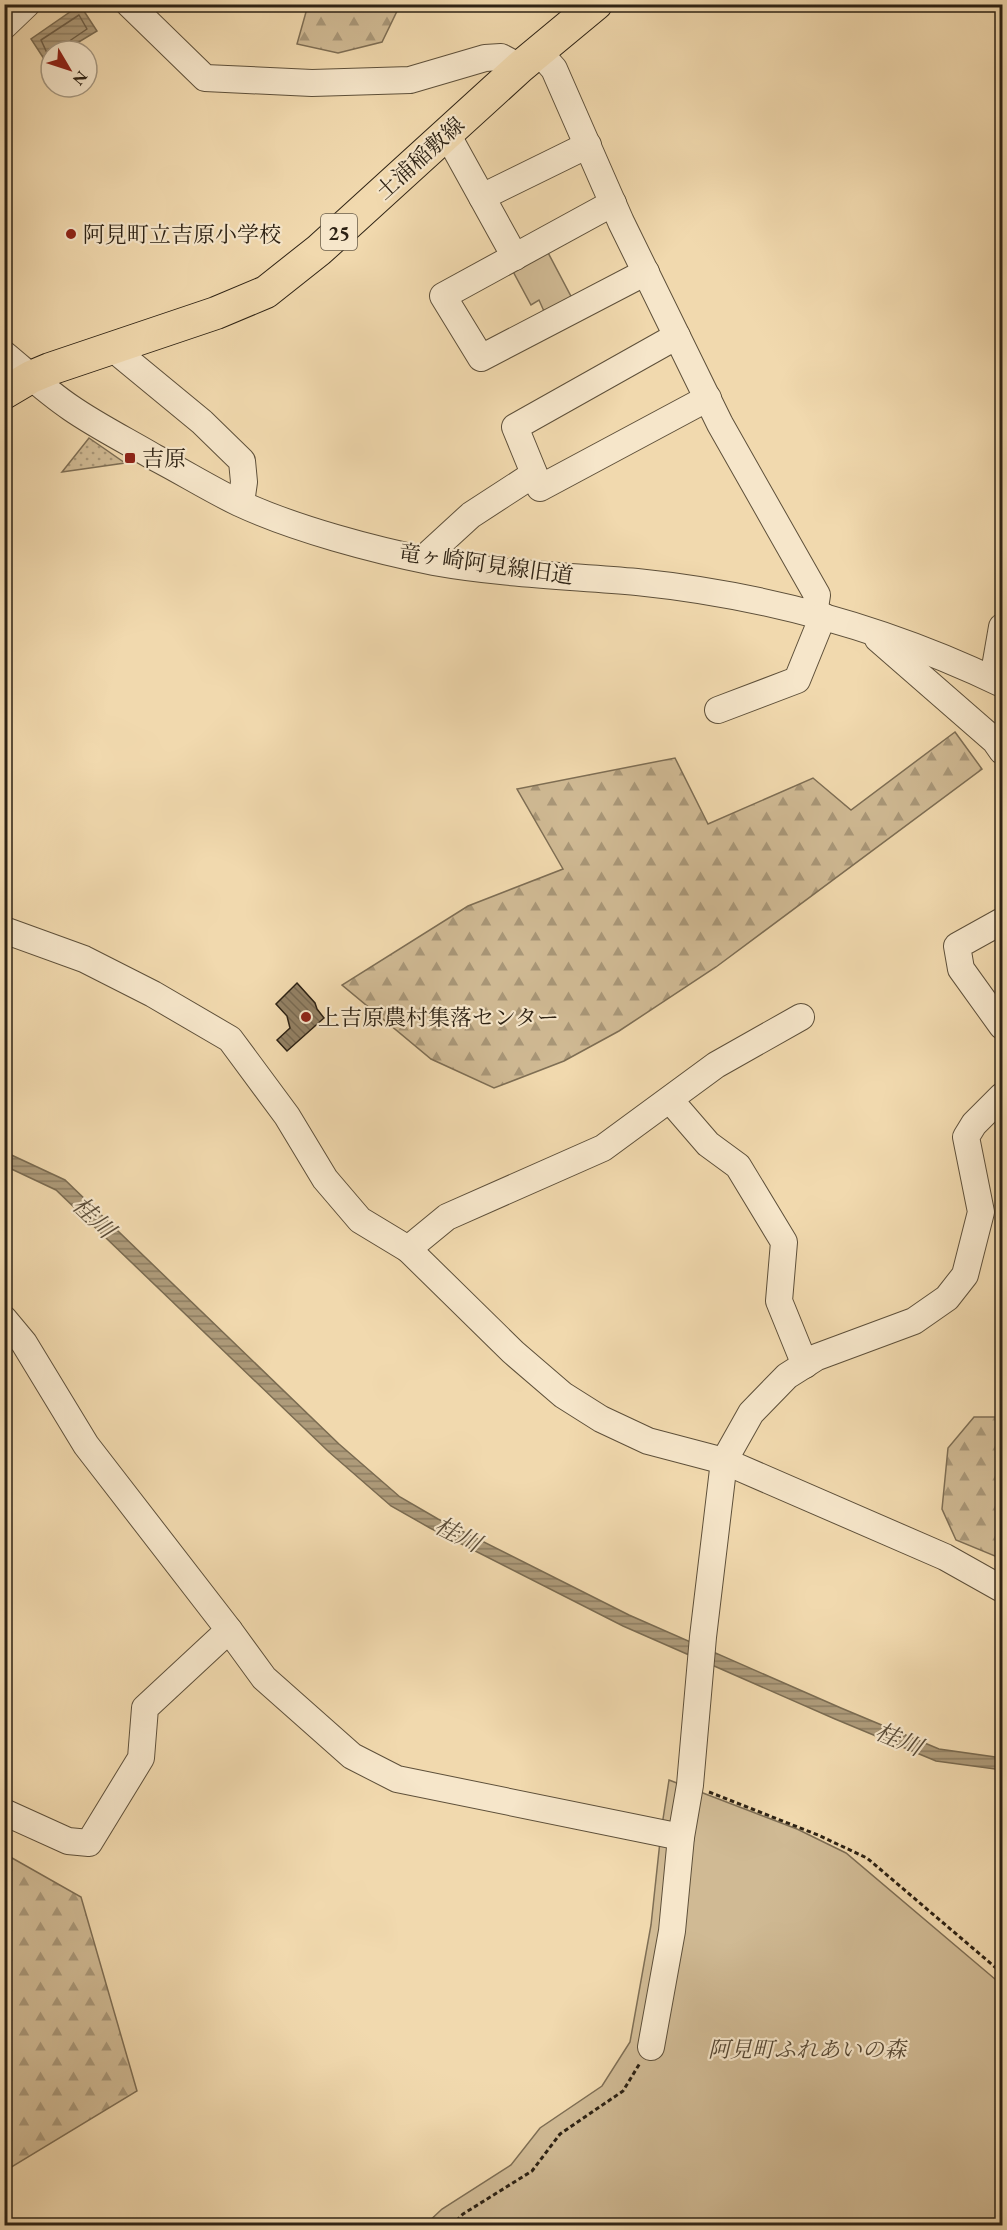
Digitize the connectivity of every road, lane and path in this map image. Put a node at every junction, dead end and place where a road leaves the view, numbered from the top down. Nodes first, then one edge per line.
1 (27, 4) edge
2 (129, 4) edge
3 (596, 4) edge
4 (4, 26) edge
5 (529, 59) junction
6 (447, 134) junction
7 (588, 145) junction
8 (482, 197) junction
9 (613, 203) junction
10 (515, 257) junction
11 (646, 272) junction
12 (677, 336) junction
13 (111, 347) junction
14 (4, 354) edge
15 (31, 377) junction
16 (4, 393) edge
17 (708, 398) junction
18 (534, 474) junction
19 (241, 503) junction
20 (423, 559) junction
21 (819, 615) junction
22 (1002, 627) edge
23 (867, 629) junction
24 (998, 682) edge
25 (718, 710) dead end
26 (1002, 751) edge
27 (1002, 921) edge
28 (4, 930) edge
29 (801, 1017) dead end
30 (1002, 1026) edge
31 (1002, 1096) edge
32 (670, 1100) junction
33 (408, 1250) junction
34 (4, 1319) edge
35 (805, 1365) junction
36 (724, 1461) junction
37 (1002, 1589) edge
38 (229, 1630) junction
39 (690, 1785) junction
40 (4, 1812) edge
41 (681, 1837) junction
42 (1002, 1973) edge
43 (651, 2047) joint
44 (451, 2226) edge

1 - 4 street
2 - 5 street
3 - 5 main road, 土浦稲敷線 / 25
5 - 6 main road, 土浦稲敷線 / 25
5 - 7 street
6 - 8 street
6 - 13 main road, 土浦稲敷線 / 25
7 - 8 street
7 - 9 street
8 - 10 street
9 - 10 street
9 - 11 street
10 - 11 street
11 - 12 street
12 - 17 street
12 - 18 street
13 - 15 main road, 土浦稲敷線 / 25
13 - 19 street
14 - 15 street, 竜ヶ崎阿見線旧道
15 - 16 main road, 土浦稲敷線 / 25
15 - 19 street, 竜ヶ崎阿見線旧道
17 - 18 street
17 - 21 street
18 - 20 street
19 - 20 street, 竜ヶ崎阿見線旧道
20 - 21 street, 竜ヶ崎阿見線旧道
21 - 23 street, 竜ヶ崎阿見線旧道
21 - 25 street
22 - 24 street
23 - 24 street, 竜ヶ崎阿見線旧道
23 - 26 street
27 - 30 street
28 - 33 street
29 - 32 street
31 - 35 street
32 - 33 street
32 - 35 street
33 - 36 street
34 - 38 street
35 - 36 street
36 - 37 street
36 - 39 street
38 - 40 street
38 - 41 street
39 - 41 street
39 - 42 path
41 - 43 street
43 - 44 path

